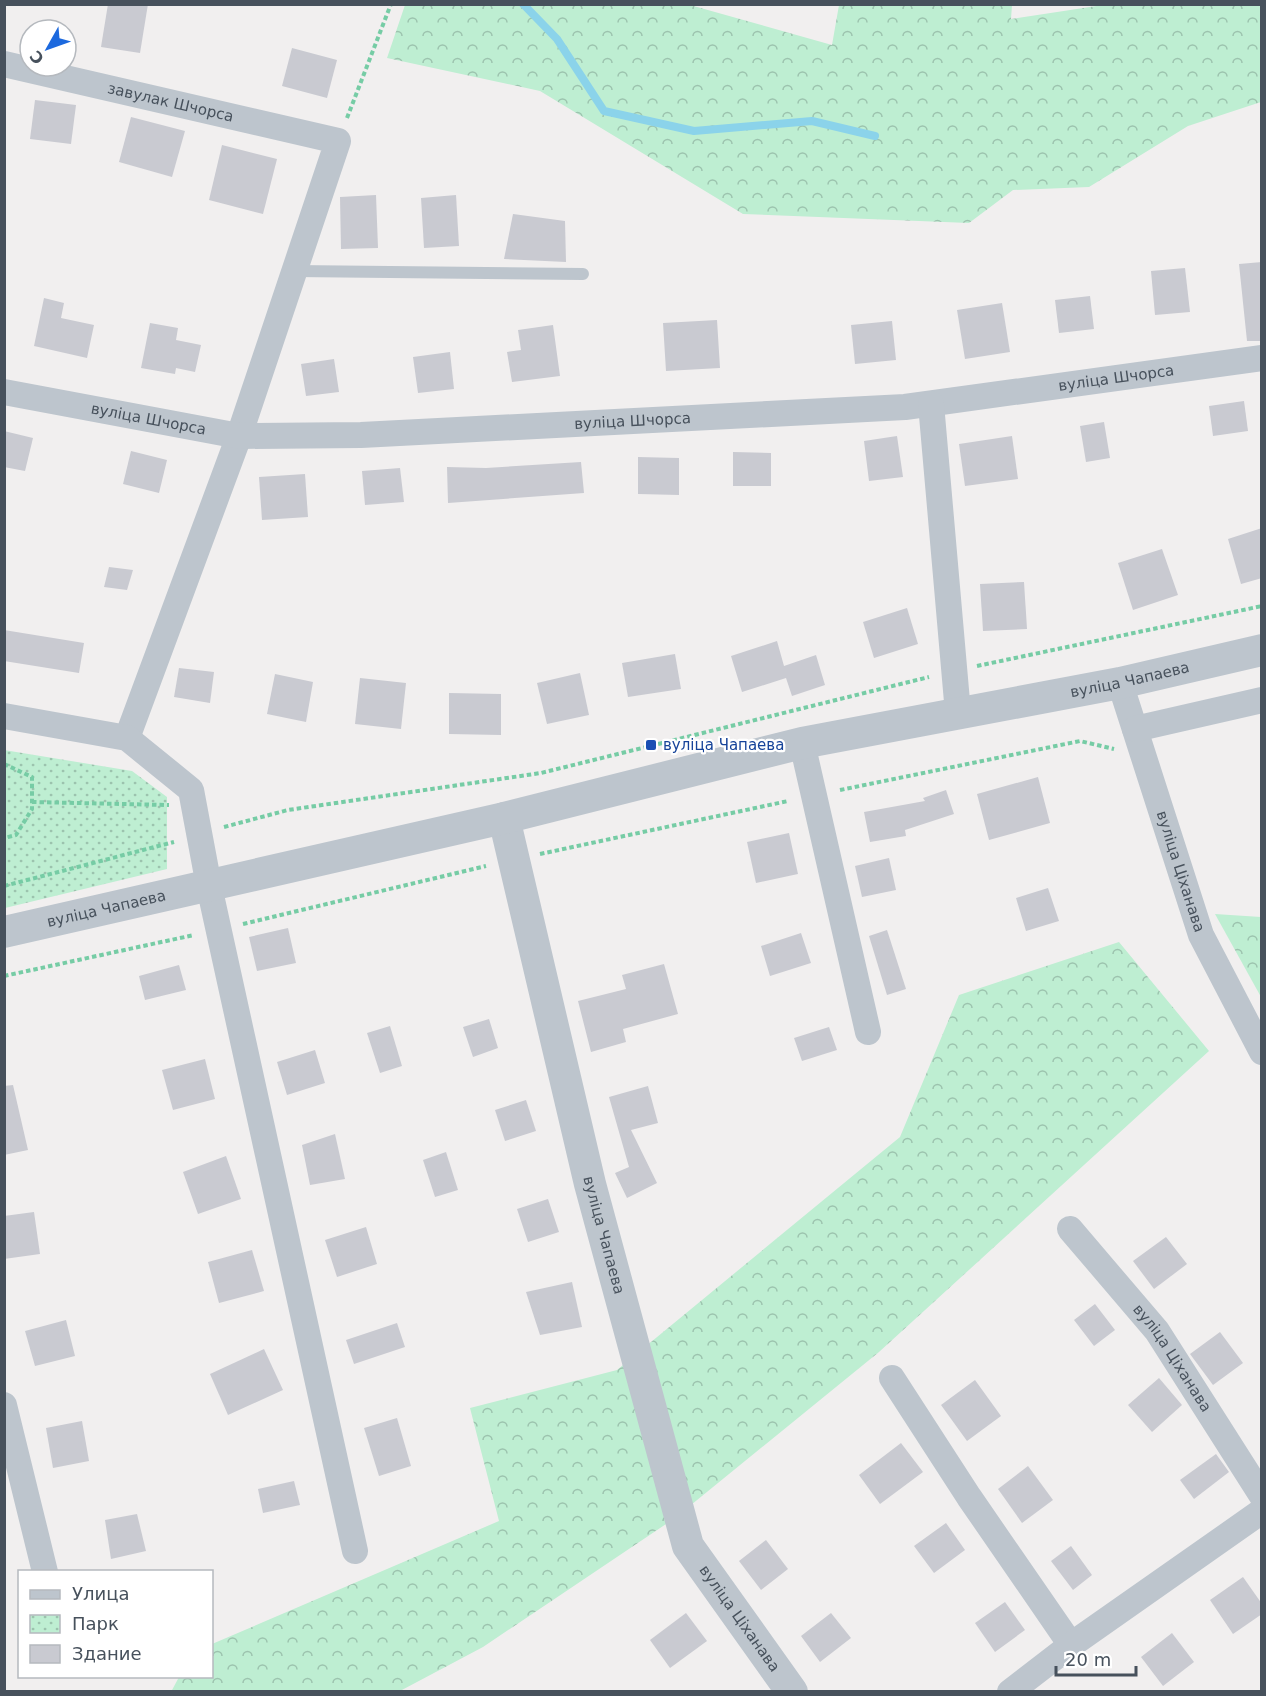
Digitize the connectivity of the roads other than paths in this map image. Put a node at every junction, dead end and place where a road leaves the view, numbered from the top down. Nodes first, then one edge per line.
1 (4, 64) edge
2 (294, 271) junction
3 (583, 274) dead end
4 (1262, 358) edge
5 (4, 392) edge
6 (931, 404) junction
7 (239, 436) junction
8 (1262, 650) edge
9 (1120, 683) junction
10 (1262, 700) edge
11 (958, 713) junction
12 (4, 716) edge
13 (1135, 729) junction
14 (127, 738) junction
15 (802, 743) junction
16 (504, 818) junction
17 (209, 886) junction
18 (4, 932) edge
19 (868, 1032) dead end
20 (1262, 1052) edge
21 (1070, 1229) dead end
22 (892, 1378) dead end
23 (4, 1405) edge
24 (1262, 1496) edge
25 (1262, 1511) edge
26 (688, 1546) joint
27 (355, 1551) dead end
28 (45, 1570) edge
29 (1071, 1645) junction
30 (792, 1692) edge
31 (1010, 1692) edge

1 - 2 street, завулак Шчорса
2 - 3 lane
2 - 7 street
4 - 6 street, вуліца Шчорса
5 - 7 street, вуліца Шчорса
6 - 7 street, вуліца Шчорса
6 - 11 street
7 - 14 street
8 - 9 street, вуліца Чапаева
9 - 11 street, вуліца Чапаева
9 - 13 street, вуліца Ціханава
10 - 13 street
11 - 15 street, вуліца Чапаева
12 - 14 street
13 - 20 street, вуліца Ціханава
14 - 17 street
15 - 16 street, вуліца Чапаева
15 - 19 street
16 - 17 street, вуліца Чапаева
16 - 26 street, вуліца Чапаева
17 - 18 street, вуліца Чапаева
17 - 27 street
21 - 24 street, вуліца Ціханава
22 - 29 street
23 - 28 street
25 - 29 street
26 - 30 street, вуліца Ціханава
29 - 31 street

